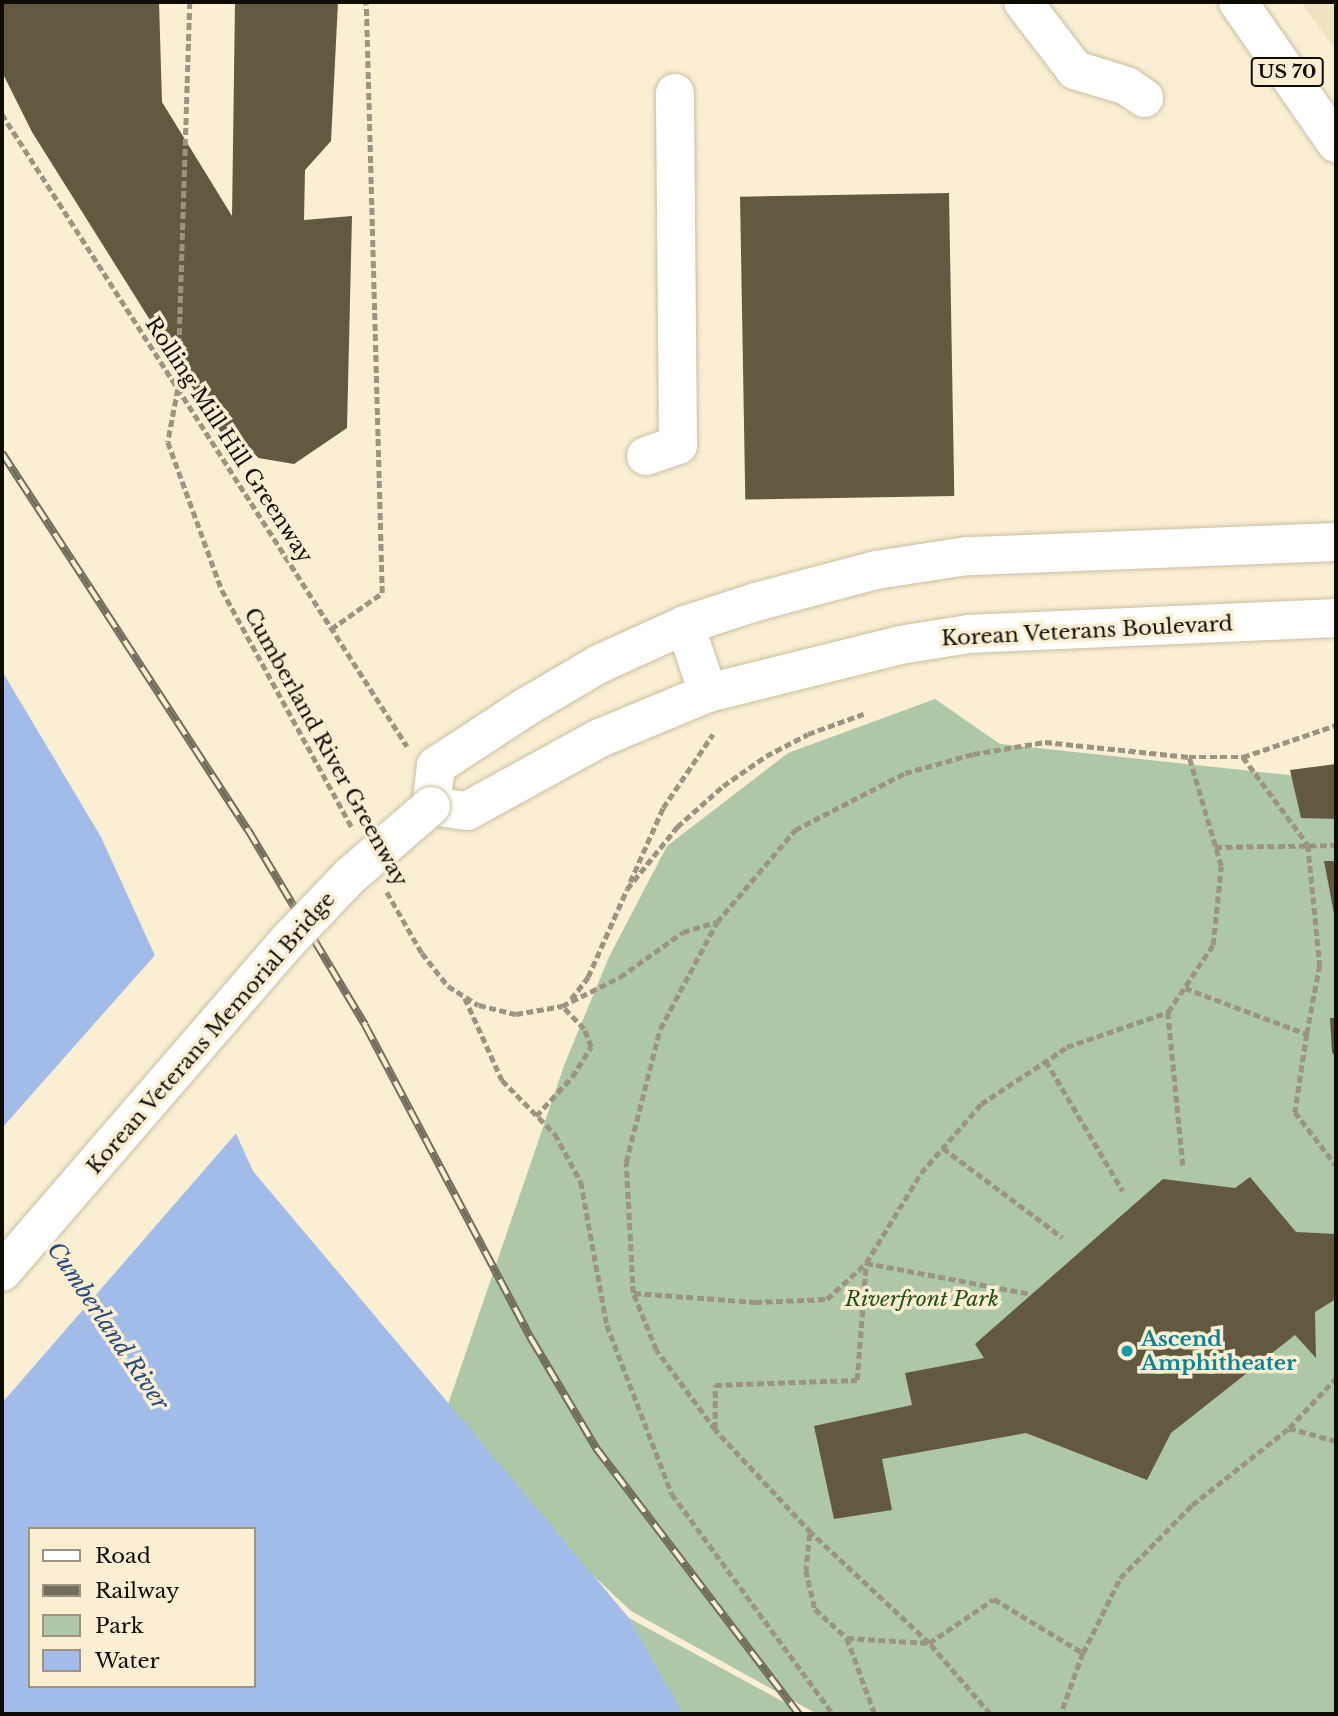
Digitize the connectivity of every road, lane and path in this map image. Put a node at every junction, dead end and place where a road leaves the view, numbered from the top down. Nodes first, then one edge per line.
1 (190, 2) edge
2 (366, 2) edge
3 (1023, 2) edge
4 (1238, 2) edge
5 (675, 93) dead end
6 (1144, 98) dead end
7 (1325, 106) edge
8 (2, 114) edge
9 (1336, 143) edge
10 (178, 389) junction
11 (646, 456) dead end
12 (1336, 542) edge
13 (1336, 618) edge
14 (685, 625) junction
15 (331, 629) junction
16 (708, 693) junction
17 (863, 714) dead end
18 (1336, 725) edge
19 (713, 734) dead end
20 (1189, 757) junction
21 (1243, 757) junction
22 (432, 793) junction
23 (356, 835) dead end
24 (1308, 845) junction
25 (1336, 845) edge
26 (1214, 847) junction
27 (383, 885) dead end
28 (627, 890) junction
29 (717, 922) junction
30 (1185, 988) junction
31 (465, 998) junction
32 (568, 1003) junction
33 (562, 1006) junction
34 (1168, 1012) junction
35 (1307, 1034) junction
36 (1046, 1061) junction
37 (536, 1115) junction
38 (943, 1148) junction
39 (1336, 1165) edge
40 (1184, 1166) dead end
41 (1123, 1191) dead end
42 (1062, 1237) dead end
43 (866, 1263) junction
44 (2, 1272) edge
45 (634, 1293) junction
46 (1031, 1294) dead end
47 (1336, 1378) edge
48 (1289, 1428) junction
49 (715, 1430) junction
50 (1336, 1441) edge
51 (811, 1533) junction
52 (847, 1638) junction
53 (929, 1643) junction
54 (1083, 1653) junction
55 (833, 1714) edge
56 (875, 1714) edge
57 (990, 1714) edge
58 (1061, 1714) edge

1 - 10 path, Cumberland River Greenway
2 - 15 path
3 - 6 main road
4 - 7 main road, US 70
5 - 11 main road
7 - 9 main road, US 70
8 - 10 path, Rolling Mill Hill Greenway
10 - 15 path, Rolling Mill Hill Greenway
10 - 23 path, Cumberland River Greenway
12 - 14 main road
13 - 16 main road, Korean Veterans Boulevard
14 - 16 main road
14 - 22 main road
15 - 22 path, Rolling Mill Hill Greenway
16 - 22 main road, Korean Veterans Boulevard
17 - 28 path
18 - 21 path
19 - 28 path
20 - 21 path
20 - 26 path
20 - 29 path
21 - 24 path
22 - 44 main road, Korean Veterans Memorial Bridge, bridge
24 - 25 path
24 - 26 path
24 - 35 path
26 - 30 path
27 - 31 path, Cumberland River Greenway
28 - 32 path
29 - 32 path, Cumberland River Greenway
29 - 45 path
30 - 34 path
30 - 35 path
31 - 33 path, Cumberland River Greenway
31 - 37 path
32 - 33 path, Cumberland River Greenway
33 - 37 path
34 - 36 path
34 - 40 path
35 - 39 path
36 - 38 path
36 - 41 path
37 - 55 path
38 - 42 path
38 - 43 path
43 - 45 path
43 - 46 path
43 - 49 path
45 - 49 path
47 - 48 path
48 - 50 path
48 - 54 path
49 - 51 path
51 - 52 path
51 - 53 path
52 - 53 path
52 - 56 path
53 - 54 path
53 - 57 path
54 - 58 path

